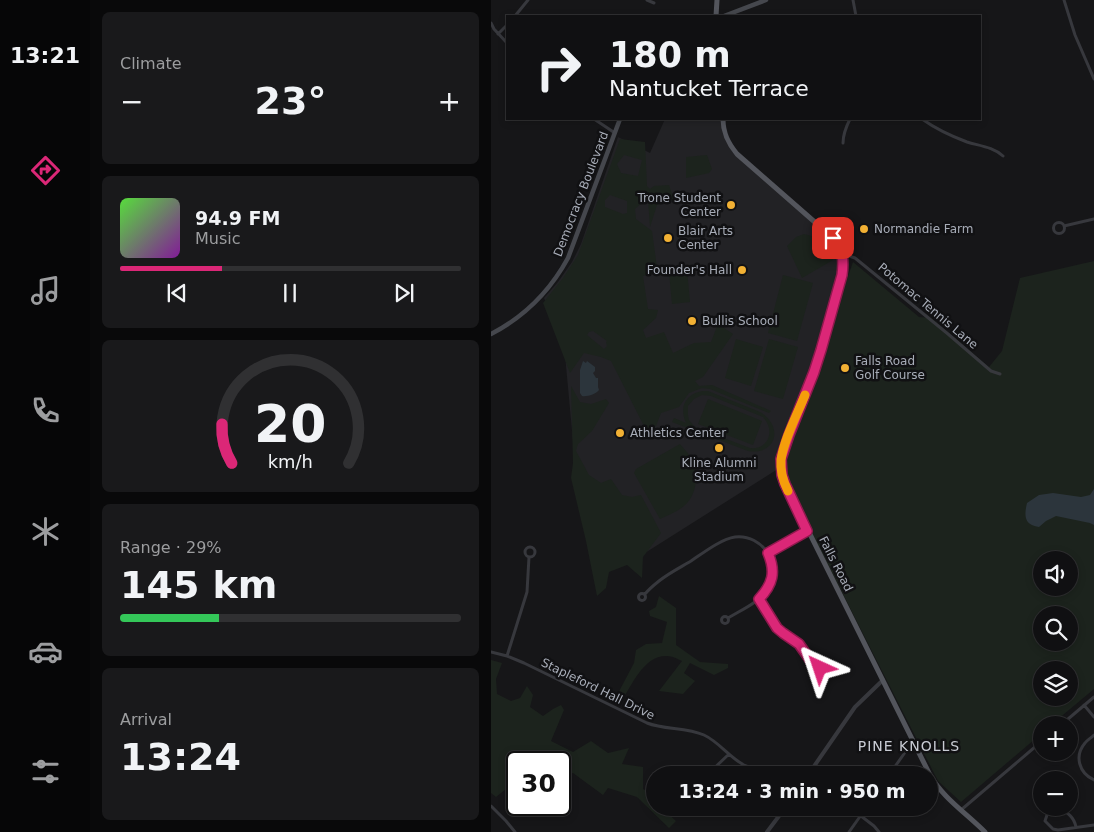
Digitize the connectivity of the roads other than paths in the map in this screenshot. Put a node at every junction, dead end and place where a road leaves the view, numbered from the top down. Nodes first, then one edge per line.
1 (528, 0) edge
2 (647, 0) edge
3 (717, 0) edge
4 (766, 0) edge
5 (853, 0) edge
6 (1064, 0) edge
7 (655, 3) dead end
8 (516, 15) edge
9 (717, 15) edge
10 (727, 15) edge
11 (856, 15) edge
12 (491, 23) edge
13 (506, 26) edge
14 (498, 34) junction
15 (506, 42) edge
16 (1094, 79) edge
17 (596, 120) edge
18 (620, 120) edge
19 (723, 120) edge
20 (849, 120) edge
21 (924, 120) edge
22 (615, 133) junction
23 (843, 143) dead end
24 (1003, 156) dead end
25 (1094, 219) edge
26 (1064, 226) dead end
27 (843, 256) junction
28 (491, 334) edge
29 (1000, 374) dead end
30 (807, 531) junction
31 (768, 553) junction
32 (529, 557) dead end
33 (645, 594) dead end
34 (759, 599) junction
35 (727, 618) dead end
36 (491, 652) edge
37 (507, 656) junction
38 (813, 664) dead end
39 (883, 680) junction
40 (1094, 697) edge
41 (1084, 705) junction
42 (1071, 716) edge
43 (1094, 717) edge
44 (1094, 735) edge
45 (915, 743) junction
46 (1033, 749) edge
47 (729, 754) junction
48 (716, 766) edge
49 (748, 766) edge
50 (814, 766) edge
51 (895, 766) edge
52 (1094, 780) edge
53 (491, 806) edge
54 (961, 810) junction
55 (779, 816) edge
56 (861, 816) joint
57 (1047, 816) edge
58 (1072, 816) edge
59 (1094, 825) edge
60 (1076, 827) junction
61 (515, 832) edge
62 (767, 832) edge
63 (849, 832) edge
64 (879, 832) edge
65 (985, 832) edge

1 - 8 street
2 - 7 street
3 - 9 main road
4 - 10 main road
5 - 11 street
6 - 16 street
12 - 14 street
13 - 14 street
14 - 15 street
17 - 22 street
18 - 22 main road, Democracy Boulevard
19 - 27 main road
20 - 23 street
21 - 24 street
22 - 28 main road, Democracy Boulevard
25 - 26 street
27 - 29 street, Potomac Tennis Lane
27 - 30 main road, Falls Road
30 - 31 street
30 - 39 main road, Falls Road
31 - 33 street
31 - 34 street
32 - 37 street
34 - 35 street
34 - 38 street
36 - 37 street, Stapleford Hall Drive
37 - 47 street, Stapleford Hall Drive
39 - 45 main road, Falls Road
39 - 50 street
40 - 41 street
41 - 42 street
41 - 43 street
44 - 52 street
45 - 51 street
45 - 54 main road, Falls Road
46 - 54 street
47 - 48 street
47 - 49 street, Stapleford Hall Drive
53 - 61 street
54 - 65 main road, Falls Road
55 - 62 street
56 - 63 street
56 - 64 street
57 - 60 street
58 - 60 street
59 - 60 street

